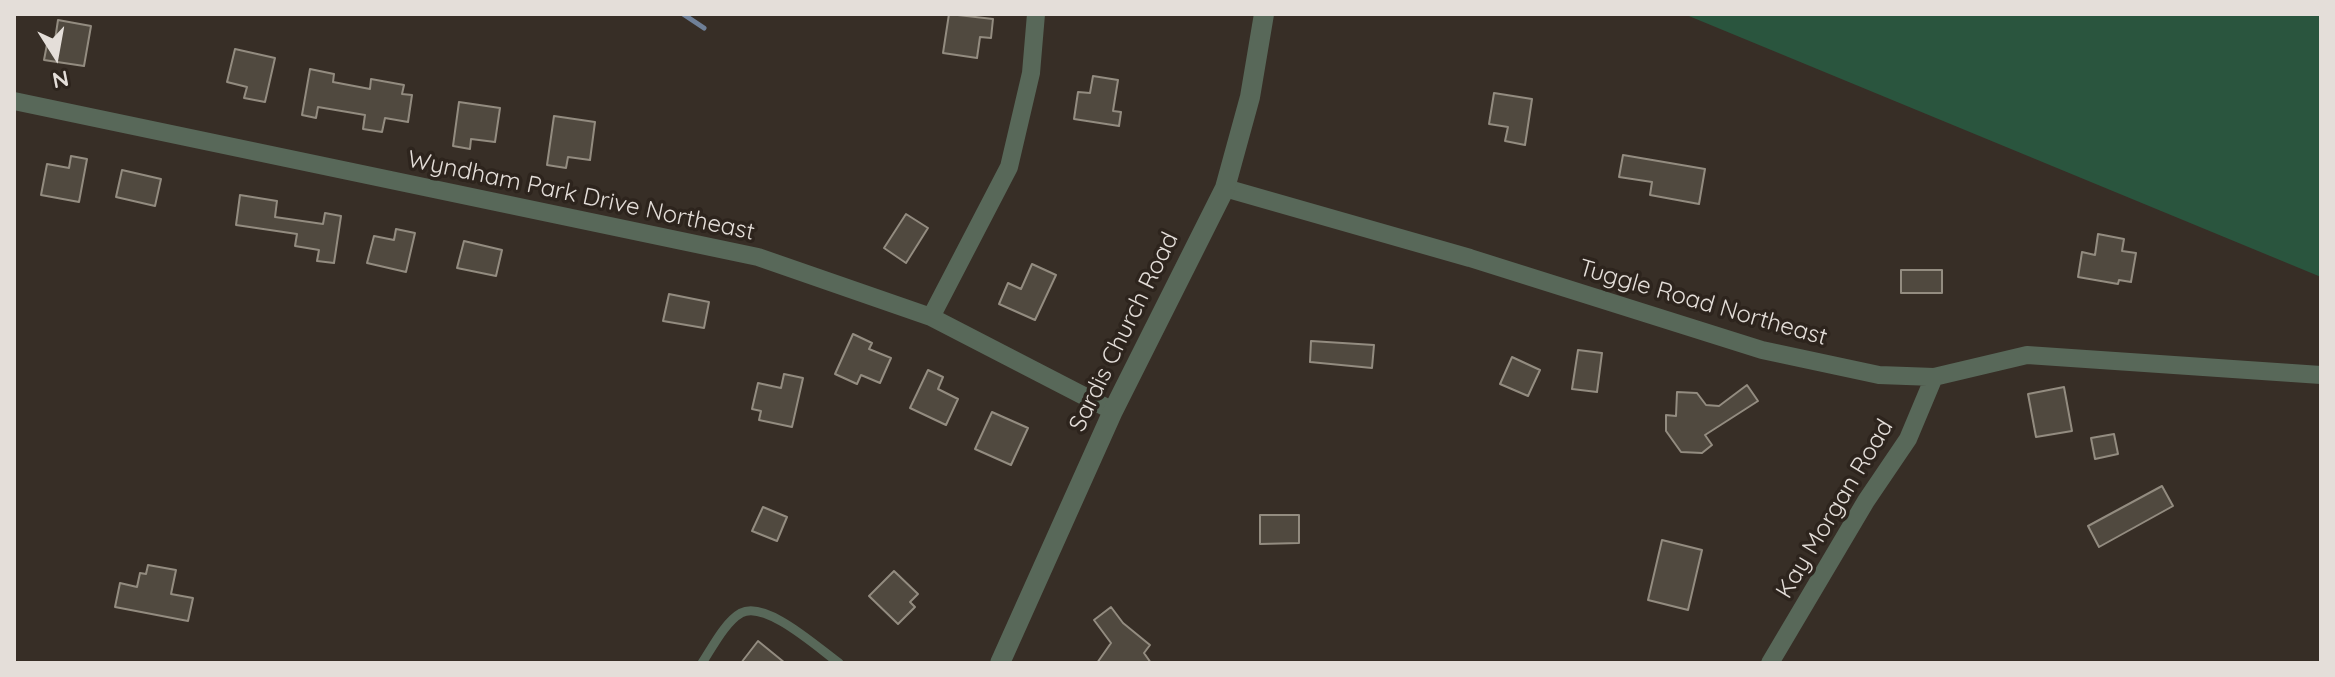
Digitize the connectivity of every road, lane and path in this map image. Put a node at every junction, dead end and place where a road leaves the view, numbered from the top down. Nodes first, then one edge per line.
1 (1036, 14) edge
2 (1264, 14) edge
3 (14, 101) edge
4 (1225, 188) junction
5 (931, 317) junction
6 (2321, 375) edge
7 (1934, 377) junction
8 (1113, 411) junction
9 (702, 663) edge
10 (839, 663) edge
11 (1000, 663) edge
12 (1770, 663) edge

1 - 5 street
2 - 4 street, Sardis Church Road
3 - 5 street, Wyndham Park Drive Northeast
4 - 7 street, Tuggle Road Northeast
4 - 8 street, Sardis Church Road
5 - 8 street, Wyndham Park Drive Northeast
6 - 7 street, Tuggle Road Northeast
7 - 12 street, Kay Morgan Road
8 - 11 street, Sardis Church Road
9 - 10 lane

